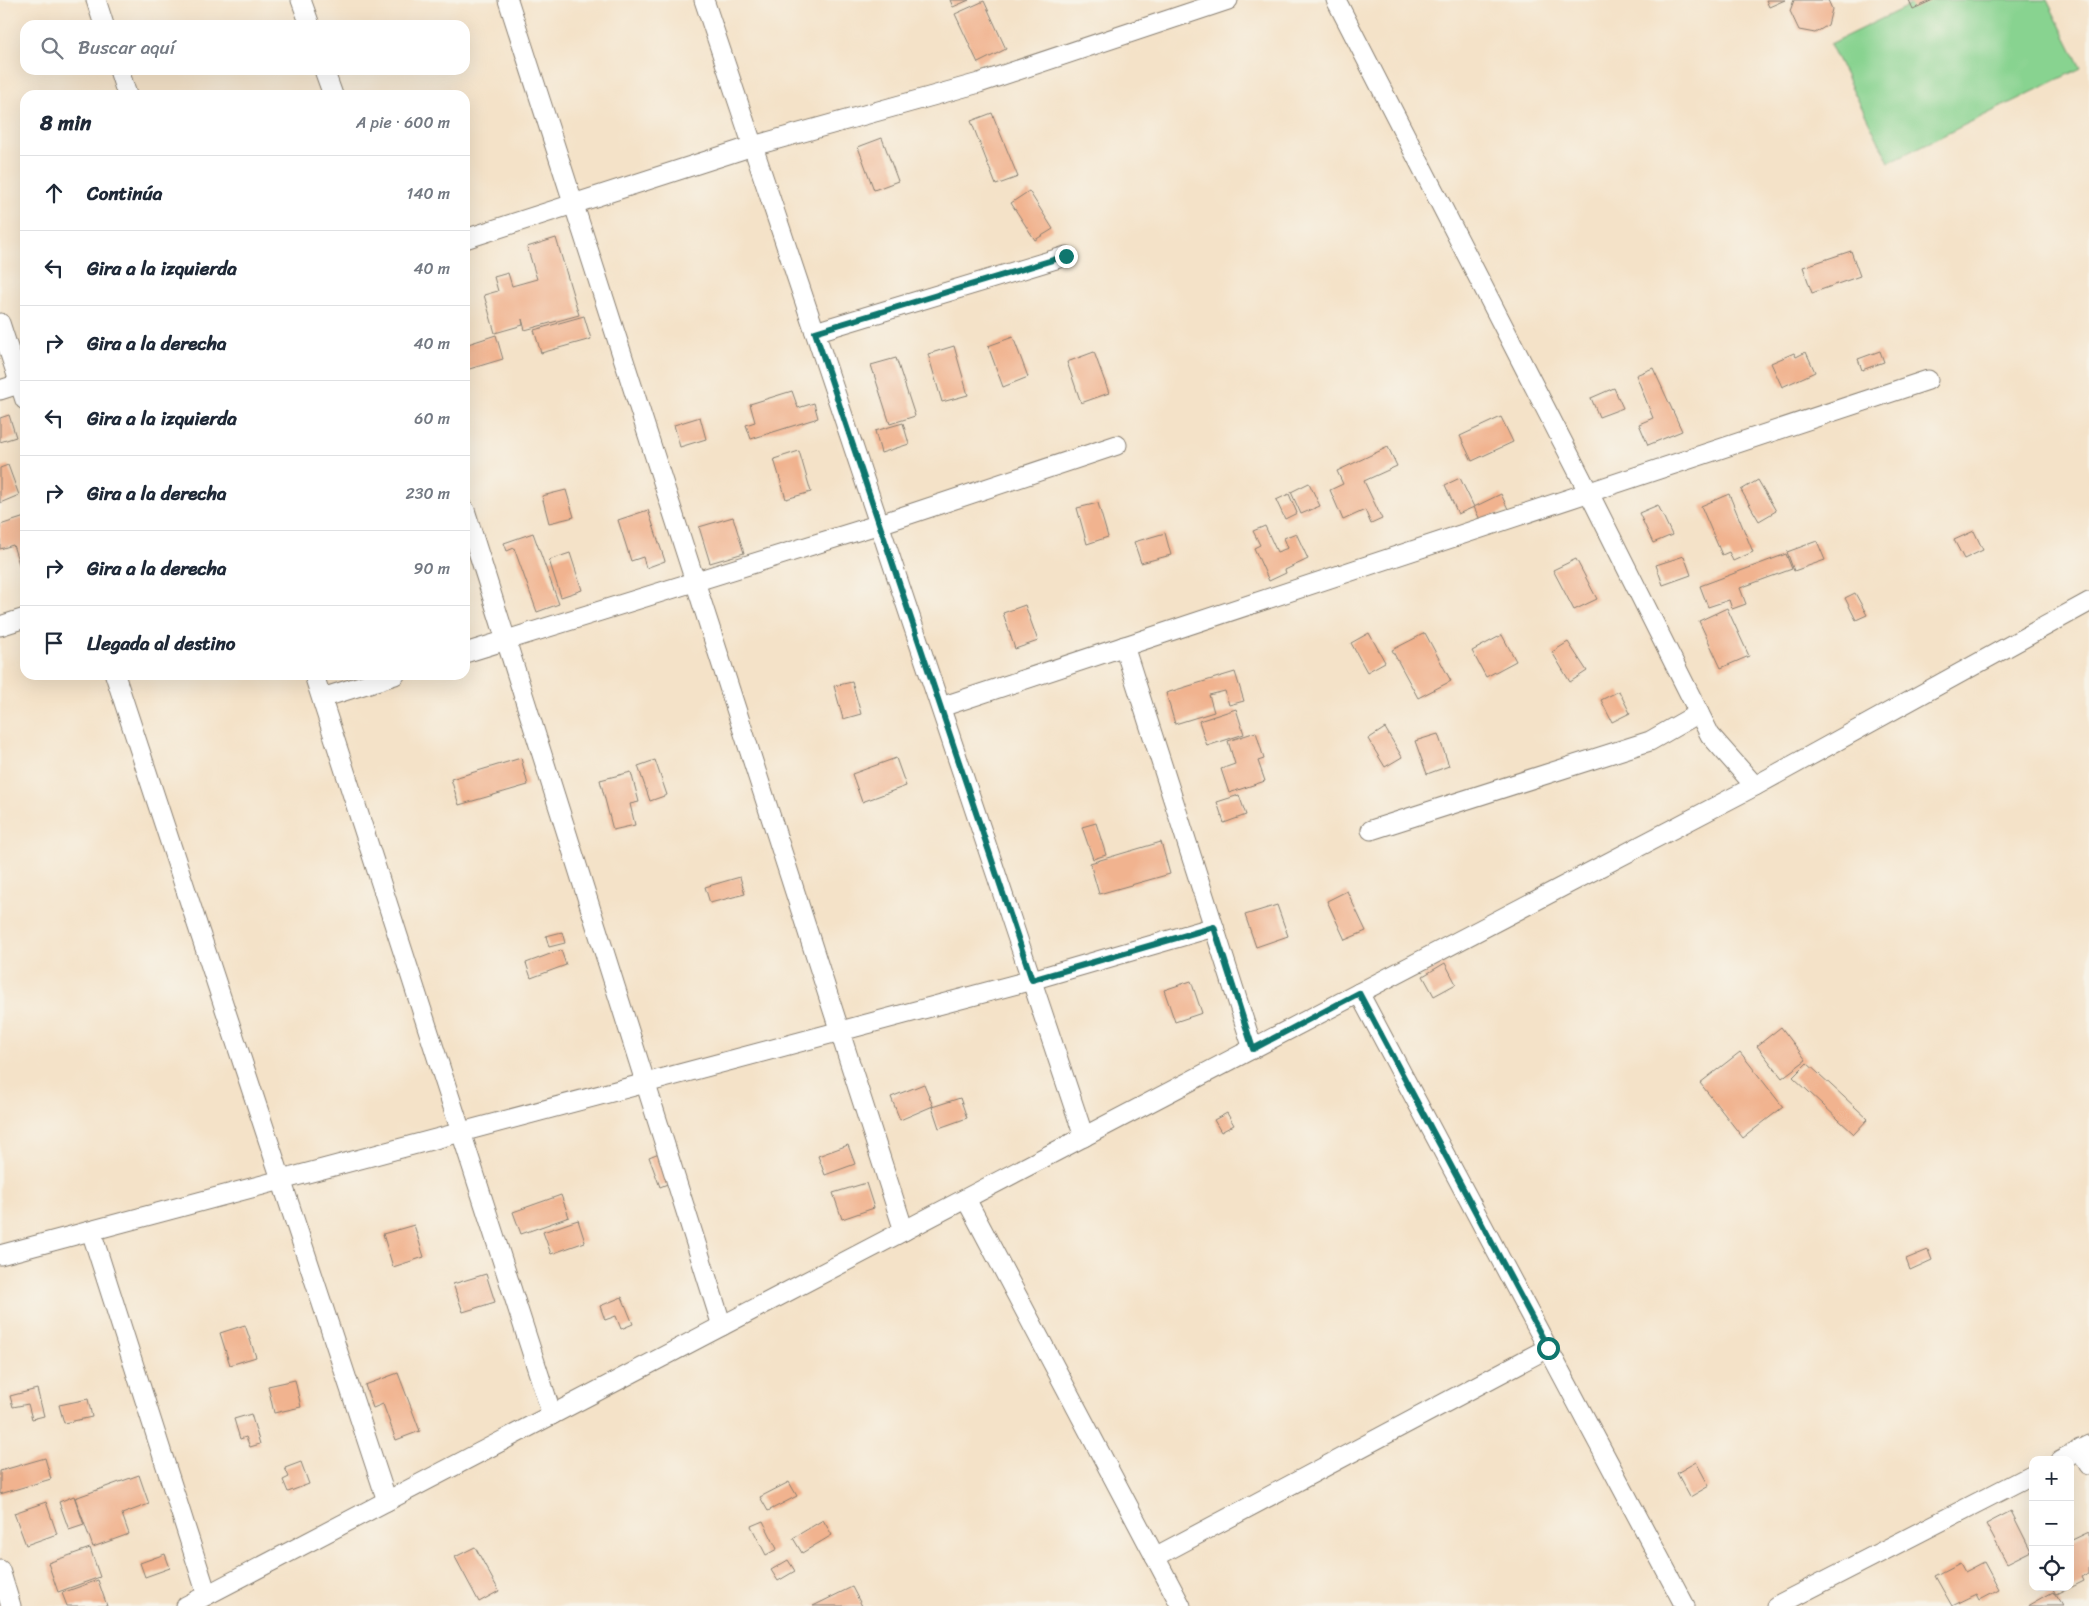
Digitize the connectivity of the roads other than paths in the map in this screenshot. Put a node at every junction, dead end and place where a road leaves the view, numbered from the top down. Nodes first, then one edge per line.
1 (96, 0) edge
2 (302, 0) edge
3 (508, 0) edge
4 (704, 0) edge
5 (1228, 0) edge
6 (1336, 0) edge
7 (102, 20) edge
8 (308, 20) edge
9 (121, 75) edge
10 (326, 75) edge
11 (125, 90) edge
12 (331, 90) edge
13 (753, 146) junction
14 (574, 204) junction
15 (470, 237) edge
16 (1066, 256) dead end
17 (0, 323) edge
18 (815, 332) junction
19 (20, 380) edge
20 (1928, 380) dead end
21 (20, 388) edge
22 (0, 390) edge
23 (1117, 445) dead end
24 (1589, 492) junction
25 (880, 524) junction
26 (470, 526) edge
27 (695, 582) junction
28 (2089, 602) edge
29 (20, 620) edge
30 (0, 626) edge
31 (506, 640) junction
32 (1124, 646) junction
33 (470, 651) edge
34 (117, 680) edge
35 (316, 680) edge
36 (379, 680) edge
37 (322, 698) junction
38 (941, 707) junction
39 (1699, 713) junction
40 (1754, 786) junction
41 (1371, 830) dead end
42 (1214, 927) junction
43 (1032, 980) junction
44 (1359, 993) junction
45 (840, 1031) junction
46 (1253, 1049) junction
47 (645, 1083) junction
48 (461, 1132) junction
49 (1084, 1137) junction
50 (281, 1180) junction
51 (966, 1199) junction
52 (91, 1231) junction
53 (904, 1231) junction
54 (0, 1255) edge
55 (722, 1326) junction
56 (1548, 1348) junction
57 (552, 1415) junction
58 (2029, 1476) edge
59 (387, 1501) junction
60 (1155, 1557) junction
61 (0, 1570) edge
62 (207, 1595) junction
63 (12, 1606) edge
64 (186, 1606) edge
65 (1182, 1606) edge
66 (1685, 1606) edge
67 (1776, 1606) edge

1 - 7 street
2 - 8 street
3 - 14 street
4 - 13 street
5 - 13 street
6 - 24 street
9 - 11 street
10 - 12 street
13 - 14 street
13 - 18 street
14 - 15 street
14 - 27 street
16 - 18 street
17 - 19 street
18 - 25 street
20 - 24 street
21 - 22 street
23 - 25 street
24 - 32 street
24 - 39 street
25 - 27 street
25 - 38 street
26 - 31 street
27 - 31 street
27 - 45 street
28 - 40 street
29 - 30 street
31 - 33 street
31 - 47 street
32 - 38 street
32 - 42 street
34 - 50 street
35 - 37 street
36 - 37 street
37 - 48 street
38 - 43 street
39 - 40 street
39 - 41 street
40 - 44 street
42 - 43 street
42 - 46 street
43 - 45 street
43 - 49 street
44 - 46 street
44 - 56 street
45 - 47 street
45 - 53 street
46 - 49 street
47 - 48 street
47 - 55 street
48 - 50 street
48 - 57 street
49 - 51 street
50 - 52 street
50 - 59 street
51 - 53 street
51 - 60 street
52 - 54 street
52 - 62 street
53 - 55 street
55 - 57 street
56 - 60 street
56 - 66 street
57 - 59 street
58 - 67 street
59 - 62 street
60 - 65 street
61 - 63 street
62 - 64 street

